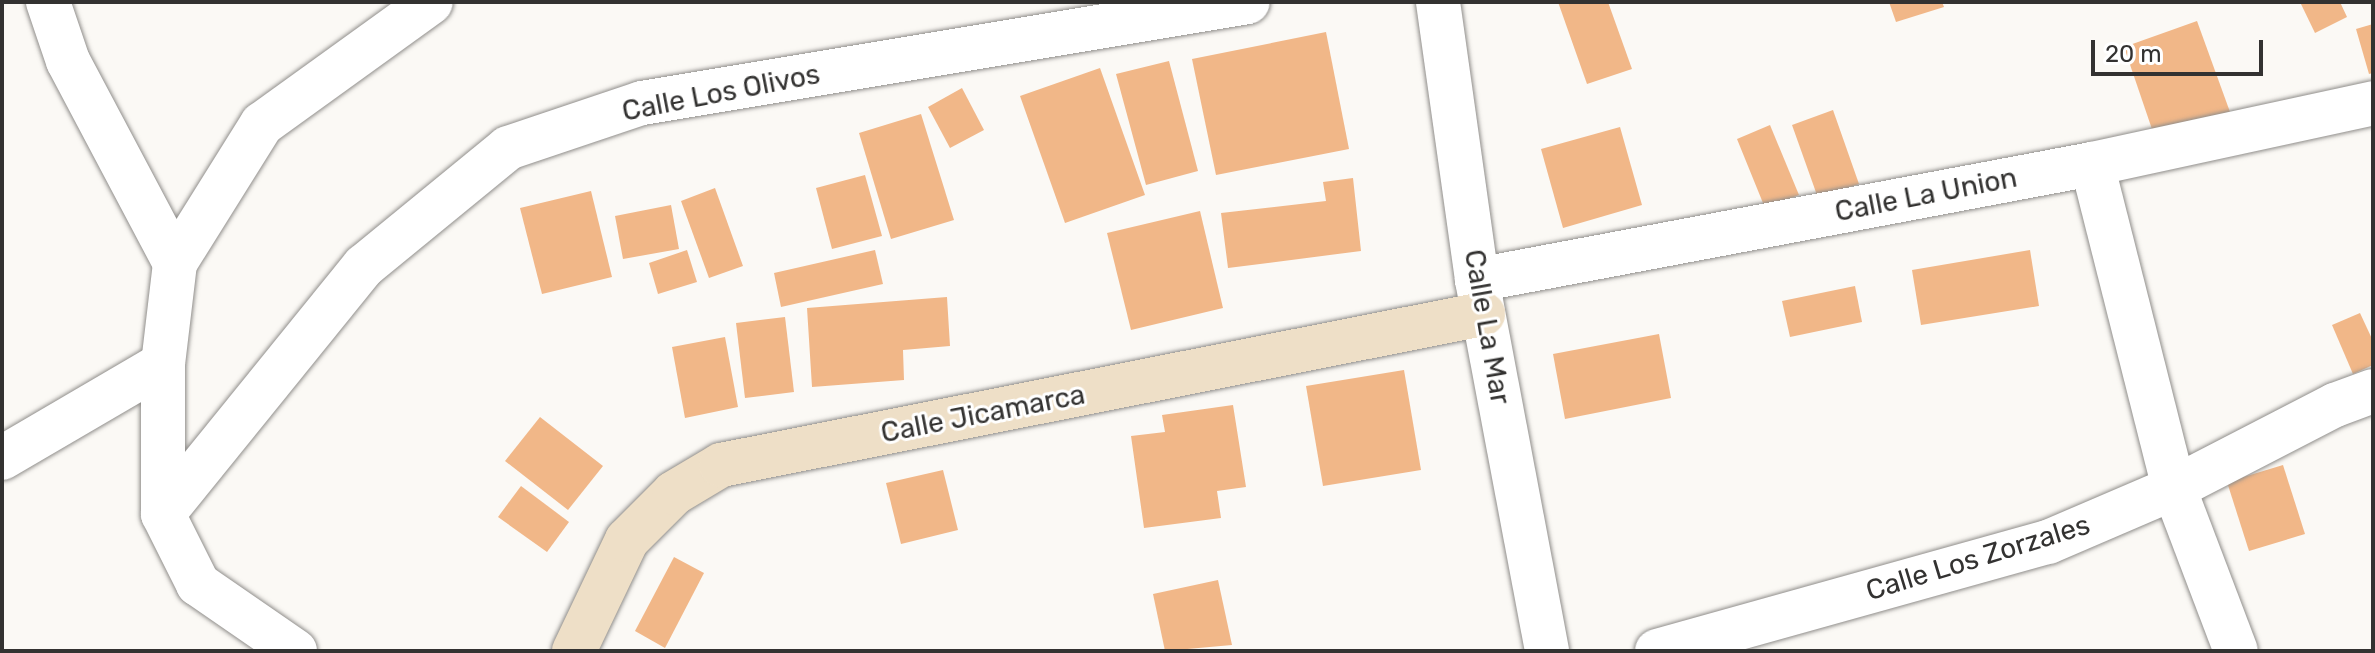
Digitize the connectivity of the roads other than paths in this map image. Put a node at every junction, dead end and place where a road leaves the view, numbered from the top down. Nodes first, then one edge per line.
1 (48, 2) edge
2 (431, 2) edge
3 (1248, 2) edge
4 (1438, 2) edge
5 (2373, 103) edge
6 (2092, 164) junction
7 (175, 263) junction
8 (1480, 297) junction
9 (163, 364) junction
10 (2373, 391) edge
11 (2, 458) edge
12 (2174, 488) junction
13 (163, 514) junction
14 (295, 651) edge
15 (574, 651) edge
16 (1547, 651) edge
17 (1657, 651) edge
18 (2236, 651) edge

1 - 7 street
2 - 7 street
3 - 13 street, Calle Los Olivos
4 - 8 street, Calle La Mar
5 - 6 street, Calle La Union
6 - 8 street, Calle La Union
6 - 12 street
7 - 9 street
8 - 15 street, Calle Jicamarca
8 - 16 street, Calle La Mar
9 - 11 street
9 - 13 street
10 - 12 street, Calle Los Zorzales
12 - 17 street, Calle Los Zorzales
12 - 18 street
13 - 14 street

